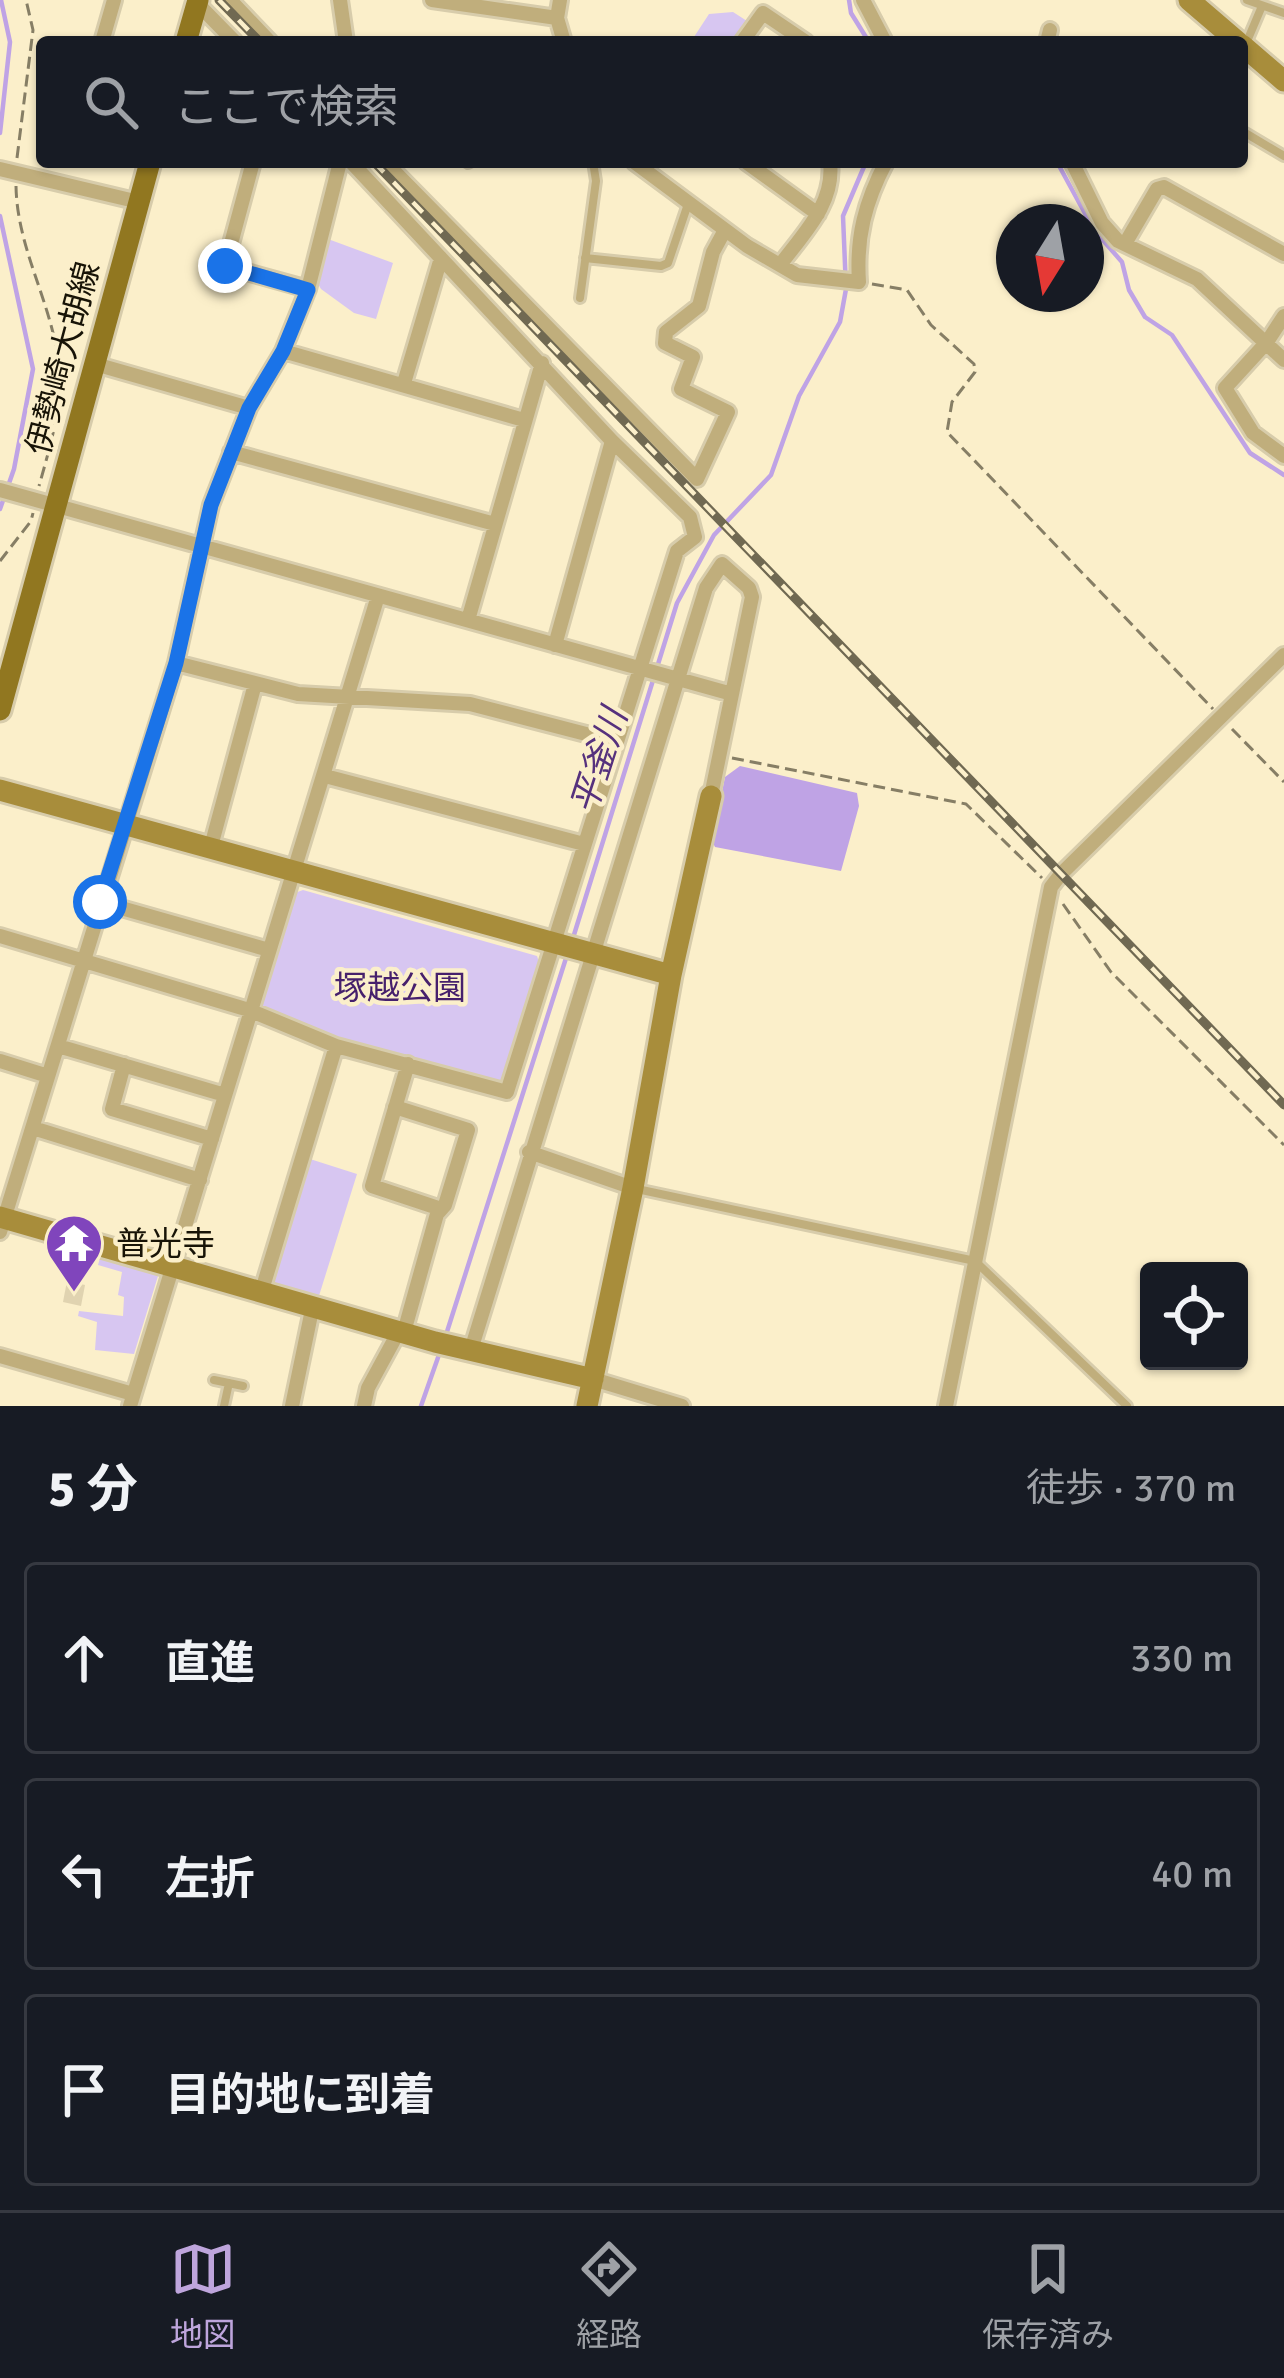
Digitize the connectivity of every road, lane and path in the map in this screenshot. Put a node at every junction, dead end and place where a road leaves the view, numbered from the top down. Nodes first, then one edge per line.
1 (26, 0) edge
2 (114, 0) edge
3 (230, 0) edge
4 (340, 0) edge
5 (432, 0) edge
6 (560, 0) edge
7 (863, 0) edge
8 (1189, 0) edge
9 (1247, 0) edge
10 (196, 1) edge
11 (1262, 6) junction
12 (1284, 13) edge
13 (557, 18) junction
14 (104, 36) edge
15 (187, 36) edge
16 (230, 36) edge
17 (264, 36) edge
18 (345, 36) edge
19 (562, 36) edge
20 (746, 36) edge
21 (797, 36) edge
22 (882, 36) edge
23 (1231, 36) edge
24 (1246, 36) edge
25 (1248, 51) edge
26 (1284, 81) edge
27 (1248, 135) edge
28 (1284, 156) edge
29 (65, 168) edge
30 (148, 168) edge
31 (252, 168) edge
32 (338, 168) edge
33 (358, 168) edge
34 (392, 168) edge
35 (594, 168) edge
36 (652, 168) edge
37 (754, 168) edge
38 (831, 168) edge
39 (883, 168) edge
40 (1075, 168) edge
41 (9, 171) edge
42 (62, 181) junction
43 (139, 202) junction
44 (688, 202) junction
45 (818, 214) junction
46 (725, 230) junction
47 (1126, 242) junction
48 (1284, 254) edge
49 (585, 258) junction
50 (441, 259) junction
51 (780, 265) junction
52 (851, 282) junction
53 (308, 290) junction
54 (580, 298) dead end
55 (1284, 316) edge
56 (1267, 343) junction
57 (283, 351) junction
58 (1284, 360) edge
59 (542, 363) junction
60 (95, 364) junction
61 (404, 383) junction
62 (249, 408) junction
63 (524, 420) junction
64 (612, 441) junction
65 (231, 452) junction
66 (1284, 456) edge
67 (0, 490) edge
68 (41, 500) junction
69 (495, 524) junction
70 (201, 547) junction
71 (0, 561) edge
72 (378, 596) junction
73 (468, 620) junction
74 (555, 644) junction
75 (1284, 655) edge
76 (176, 663) junction
77 (642, 667) junction
78 (676, 677) junction
79 (255, 684) junction
80 (732, 694) junction
81 (349, 695) junction
82 (0, 710) edge
83 (1220, 717) junction
84 (617, 742) junction
85 (720, 755) junction
86 (325, 776) junction
87 (1284, 782) edge
88 (0, 790) edge
89 (711, 796) joint
90 (125, 825) junction
91 (584, 844) junction
92 (210, 850) junction
93 (294, 874) junction
94 (1052, 887) junction
95 (100, 902) junction
96 (0, 936) edge
97 (556, 942) junction
98 (269, 950) junction
99 (588, 951) junction
100 (82, 961) junction
101 (671, 975) junction
102 (249, 1010) junction
103 (58, 1046) junction
104 (336, 1046) junction
105 (0, 1061) edge
106 (408, 1064) junction
107 (124, 1065) junction
108 (48, 1076) junction
109 (225, 1095) junction
110 (395, 1107) junction
111 (33, 1128) junction
112 (212, 1138) junction
113 (1284, 1145) edge
114 (529, 1153) junction
115 (200, 1180) junction
116 (633, 1188) junction
117 (441, 1209) junction
118 (1, 1222) edge
119 (975, 1261) junction
120 (172, 1267) junction
121 (262, 1290) junction
122 (313, 1305) junction
123 (401, 1331) junction
124 (455, 1346) junction
125 (0, 1356) edge
126 (592, 1379) junction
127 (214, 1380) dead end
128 (229, 1383) junction
129 (243, 1386) dead end
130 (131, 1400) edge
131 (224, 1406) edge
132 (292, 1406) edge
133 (364, 1406) edge
134 (587, 1406) edge
135 (682, 1406) edge
136 (946, 1406) edge
137 (1127, 1406) edge

1 - 41 path
2 - 14 street
3 - 17 street
4 - 18 street
5 - 13 street
6 - 13 street
7 - 22 street
8 - 23 street
9 - 11 lane
10 - 15 main road
10 - 16 street
11 - 12 lane
11 - 24 lane
13 - 19 street
20 - 21 street
25 - 26 street
27 - 28 lane
29 - 42 street
30 - 43 main road, 伊勢崎大胡線
31 - 53 street
32 - 53 street
33 - 50 street
34 - 46 street
35 - 49 lane
36 - 44 street
37 - 45 street
38 - 45 street
39 - 52 street
40 - 47 street
41 - 42 street
41 - 68 path
42 - 43 street
43 - 60 main road, 伊勢崎大胡線
44 - 46 street
44 - 49 lane
45 - 51 street
46 - 51 street
47 - 48 street
47 - 56 street
49 - 54 lane
50 - 59 street
50 - 61 street
51 - 52 street
52 - 83 path
53 - 57 street
55 - 56 street
56 - 58 street
56 - 66 street
57 - 61 street
57 - 62 street
59 - 63 street
59 - 64 street
60 - 62 street
60 - 68 main road, 伊勢崎大胡線
61 - 63 street
62 - 65 street
63 - 69 street
64 - 74 street
64 - 77 street
65 - 69 street
65 - 70 street
67 - 68 street
68 - 70 street
68 - 71 path
68 - 82 main road, 伊勢崎大胡線
69 - 73 street
70 - 72 street
70 - 76 street
72 - 73 street
72 - 81 street
73 - 74 street
74 - 77 street
75 - 83 street
76 - 79 street
76 - 90 street
77 - 78 street
77 - 84 street
78 - 80 street
78 - 80 street
78 - 99 street
79 - 81 street
79 - 92 street
80 - 85 street
81 - 84 street
81 - 86 street
83 - 87 path
83 - 94 street
84 - 91 street
85 - 89 street
85 - 94 path
86 - 91 street
86 - 93 street
88 - 90 street
89 - 101 street
90 - 92 street
90 - 95 street
91 - 97 street
92 - 93 street
93 - 97 street
93 - 98 street
94 - 113 path
94 - 119 street
95 - 98 street
95 - 100 street
96 - 100 street
97 - 99 street
97 - 106 street
98 - 102 street
99 - 101 street
99 - 114 street
100 - 102 street
100 - 103 street
101 - 116 street
102 - 104 street
102 - 109 street
103 - 107 street
103 - 108 street
104 - 106 street
104 - 121 street
105 - 108 street
106 - 110 street
107 - 109 street
107 - 112 street
108 - 111 street
109 - 112 street
110 - 117 street
110 - 117 street
111 - 115 street
111 - 118 street
112 - 115 street
114 - 116 street
114 - 124 street
115 - 120 street
116 - 119 lane
116 - 126 street
117 - 123 street
118 - 120 street
119 - 136 street
119 - 137 lane
120 - 121 street
120 - 130 street
121 - 122 street
122 - 123 street
122 - 132 street
123 - 124 street
123 - 133 street
124 - 126 street
125 - 130 street
126 - 134 street
126 - 135 street
127 - 128 lane
128 - 129 lane
128 - 131 lane

